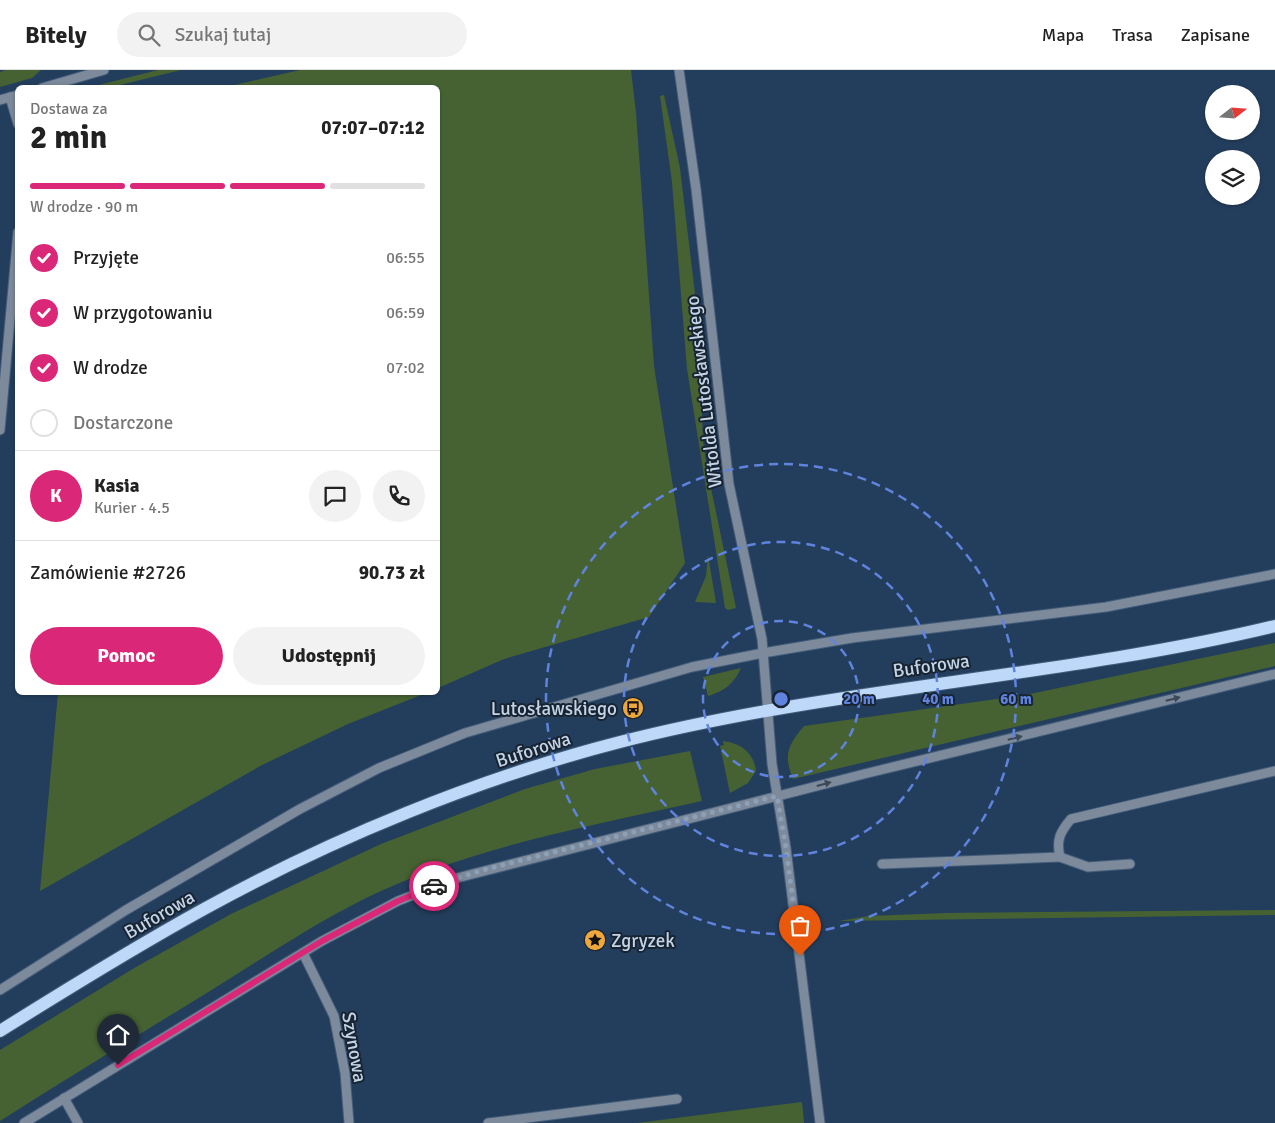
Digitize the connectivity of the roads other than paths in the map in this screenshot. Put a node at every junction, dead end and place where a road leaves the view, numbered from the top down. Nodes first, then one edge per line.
1 (104, 70) edge
2 (679, 70) edge
3 (52, 85) edge
4 (14, 96) edge
5 (0, 100) edge
6 (15, 265) edge
7 (0, 430) edge
8 (1275, 574) edge
9 (1275, 626) edge
10 (763, 653) junction
11 (1275, 674) edge
12 (766, 709) junction
13 (1275, 771) edge
14 (777, 796) junction
15 (1060, 857) junction
16 (882, 864) dead end
17 (1130, 864) dead end
18 (303, 953) junction
19 (0, 990) edge
20 (0, 1031) edge
21 (64, 1098) junction
22 (677, 1099) dead end
23 (24, 1123) edge
24 (78, 1123) edge
25 (349, 1123) edge
26 (488, 1123) edge
27 (820, 1123) edge

1 - 3 street
2 - 10 street, Witolda Lutosławskiego
4 - 5 street
6 - 7 street
8 - 10 street
9 - 12 main road, Buforowa
10 - 12 street, Witolda Lutosławskiego
10 - 19 street
14 -> 11 street
12 - 14 street, Witolda Lutosławskiego
12 - 20 main road, Buforowa
13 - 15 street
14 - 18 street
14 - 27 street, Witolda Lutosławskiego
15 - 16 street
15 - 17 street
18 - 21 street
18 - 25 street, Szynowa
21 - 23 street
21 - 24 street
22 - 26 street

